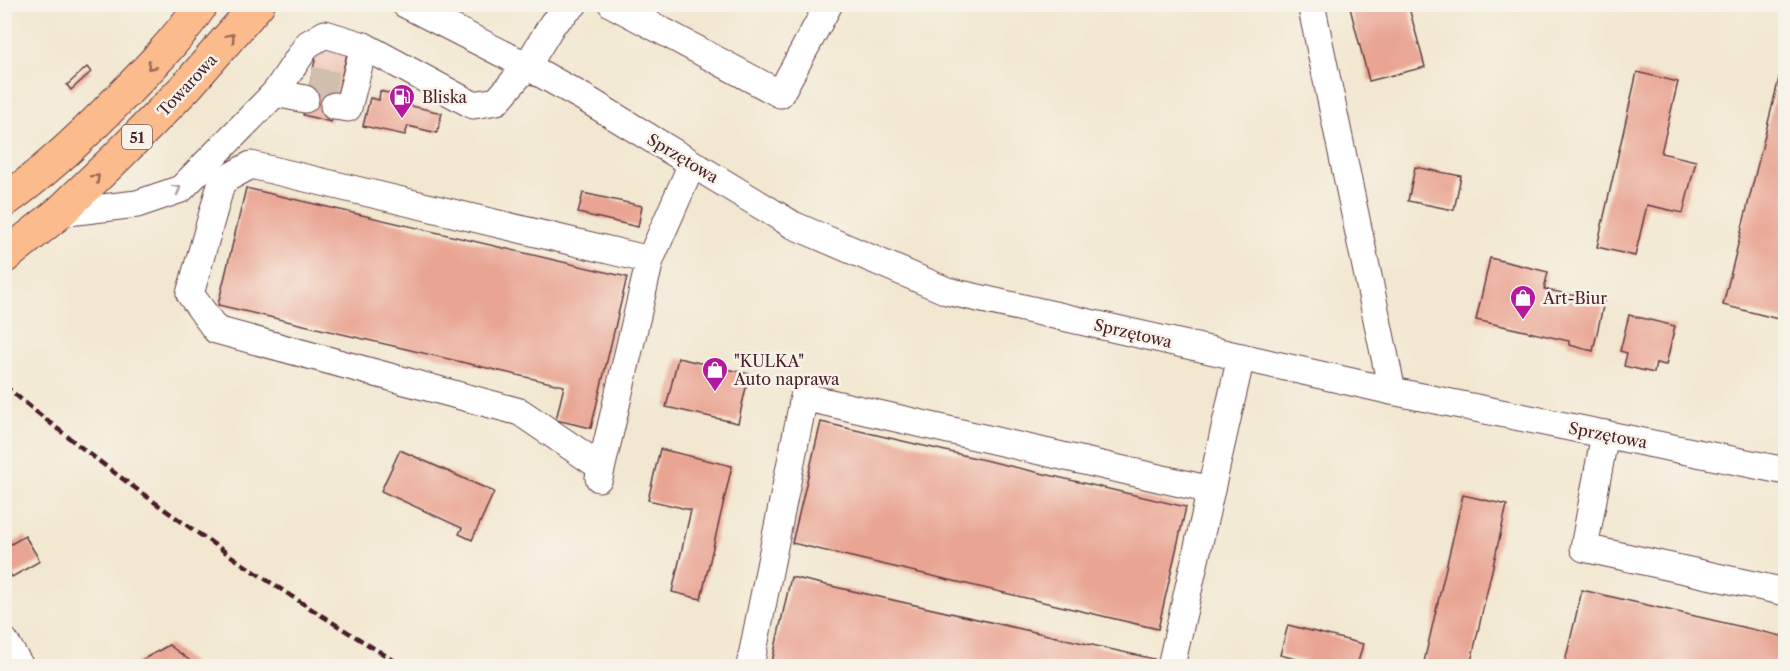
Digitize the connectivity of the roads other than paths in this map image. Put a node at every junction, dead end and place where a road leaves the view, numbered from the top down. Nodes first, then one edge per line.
1 (202, 4) edge
2 (258, 4) edge
3 (405, 4) edge
4 (436, 4) edge
5 (612, 4) edge
6 (829, 4) edge
7 (1311, 4) edge
8 (568, 7) edge
9 (364, 46) junction
10 (527, 66) junction
11 (346, 84) dead end
12 (692, 164) junction
13 (6, 195) edge
14 (59, 213) junction
15 (4, 258) edge
16 (650, 260) junction
17 (1241, 357) junction
18 (1392, 391) junction
19 (1605, 434) junction
20 (1785, 471) edge
21 (1211, 490) junction
22 (1785, 592) edge
23 (4, 640) edge
24 (20, 666) edge
25 (750, 666) edge
26 (1171, 666) edge

1 -> 13 main road, 51
14 -> 2 main road, Towarowa / 51
3 - 10 street, Sprzętowa
4 - 10 street, Sprzętowa
5 - 6 street
7 - 18 street
8 - 10 street
9 - 10 street
9 - 11 street
14 -> 9 street
10 - 12 street, Sprzętowa
12 - 16 street
12 - 17 street, Sprzętowa
14 - 15 main road, Towarowa / 51
16 - 16 street
17 - 18 street, Sprzętowa
17 - 21 street
18 - 19 street, Sprzętowa
19 - 20 street, Sprzętowa
19 - 22 street
21 - 25 street
21 - 26 street
23 - 24 street

